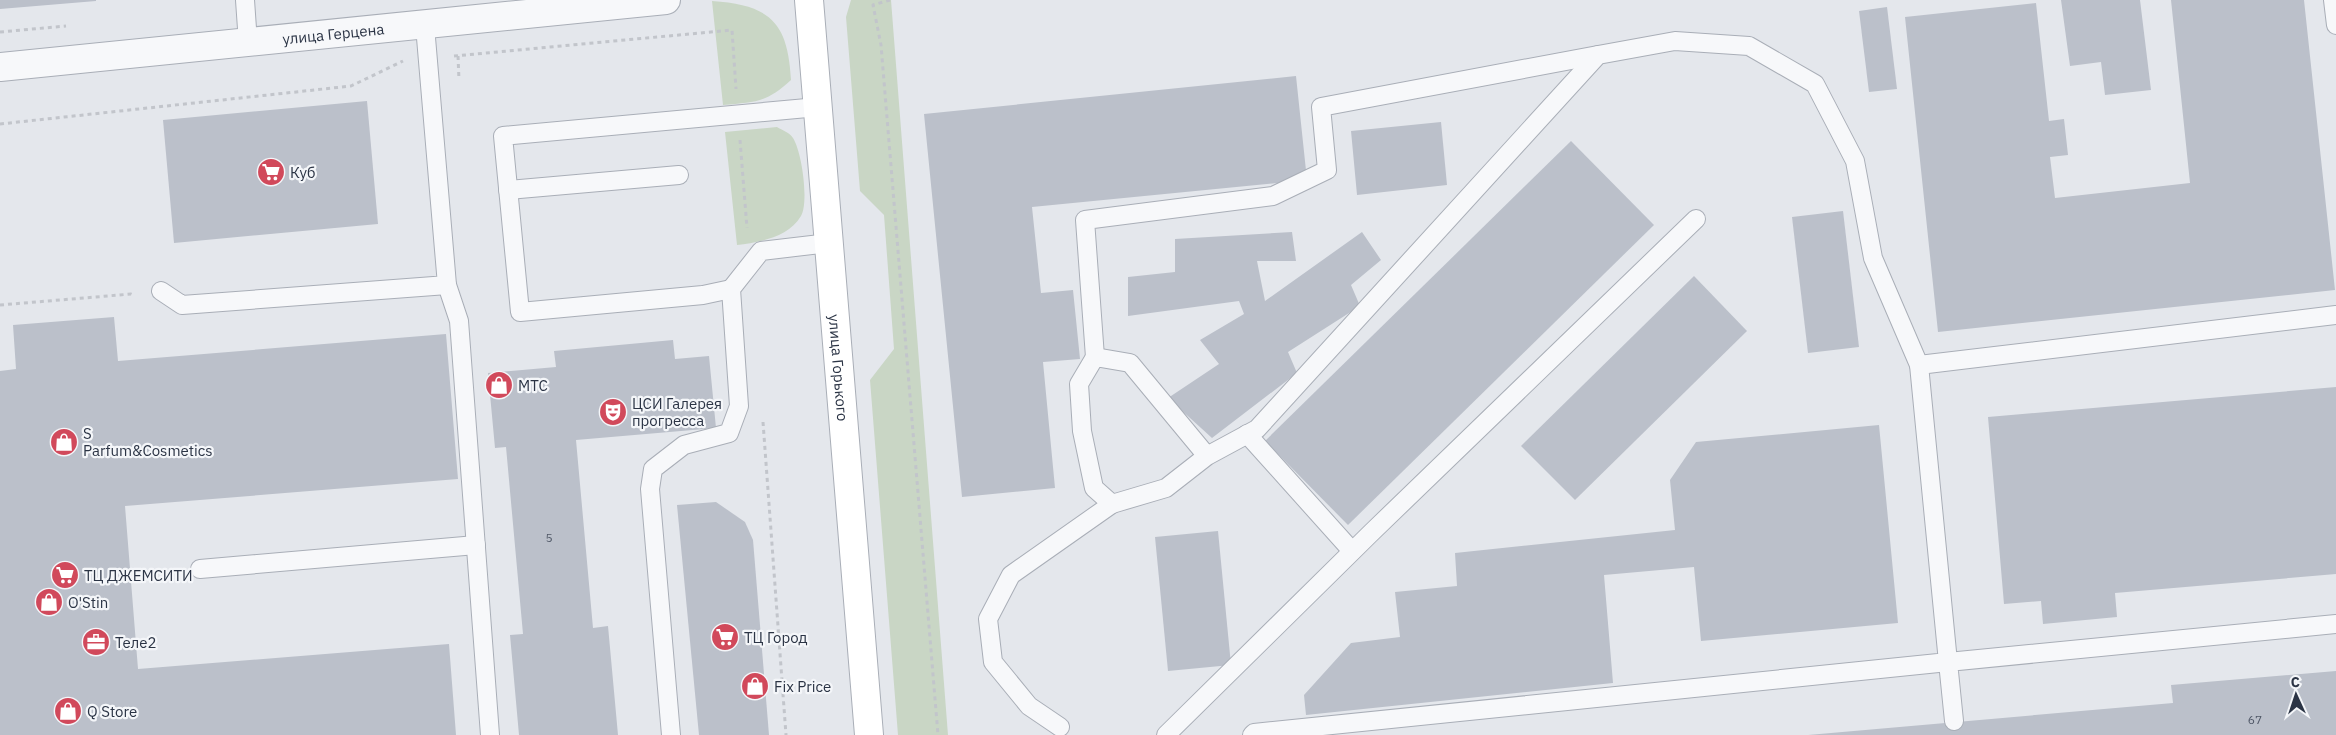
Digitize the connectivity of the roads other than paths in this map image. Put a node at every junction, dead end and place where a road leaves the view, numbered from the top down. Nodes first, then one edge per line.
1 (245, 0) edge
2 (666, 0) edge
3 (809, 0) edge
4 (2334, 0) edge
5 (2336, 24) edge
6 (425, 26) junction
7 (248, 43) junction
8 (1598, 56) junction
9 (0, 67) edge
10 (818, 107) junction
11 (679, 175) dead end
12 (508, 190) junction
13 (1696, 219) dead end
14 (829, 243) junction
15 (447, 285) junction
16 (731, 289) junction
17 (161, 291) dead end
18 (2336, 315) edge
19 (1095, 357) junction
20 (1919, 365) junction
21 (1247, 434) junction
22 (1207, 456) junction
23 (1112, 504) junction
24 (476, 545) junction
25 (1352, 551) junction
26 (200, 569) dead end
27 (2336, 624) edge
28 (1948, 662) junction
29 (1954, 722) dead end
30 (1060, 727) dead end
31 (490, 735) edge
32 (671, 735) edge
33 (869, 735) edge
34 (1166, 735) edge
35 (1252, 735) edge

1 - 7 lane
2 - 6 street, улица Герцена
3 - 10 street, улица Горького
4 - 5 lane
6 - 7 street, улица Герцена
6 - 15 lane
7 - 9 street, улица Герцена
8 - 19 lane
8 - 20 lane
8 - 21 lane
10 - 12 lane
10 - 14 street, улица Горького
11 - 12 lane
12 - 16 lane
13 - 25 lane
14 - 16 lane
14 - 33 street, улица Горького
15 - 17 lane
15 - 24 lane
16 - 32 lane
18 - 20 lane
19 - 22 lane
19 - 23 lane
20 - 28 lane
21 - 22 lane
21 - 25 lane
22 - 23 lane
23 - 30 lane
24 - 26 lane
24 - 31 lane
25 - 34 lane
27 - 28 lane
28 - 29 lane
28 - 35 lane

